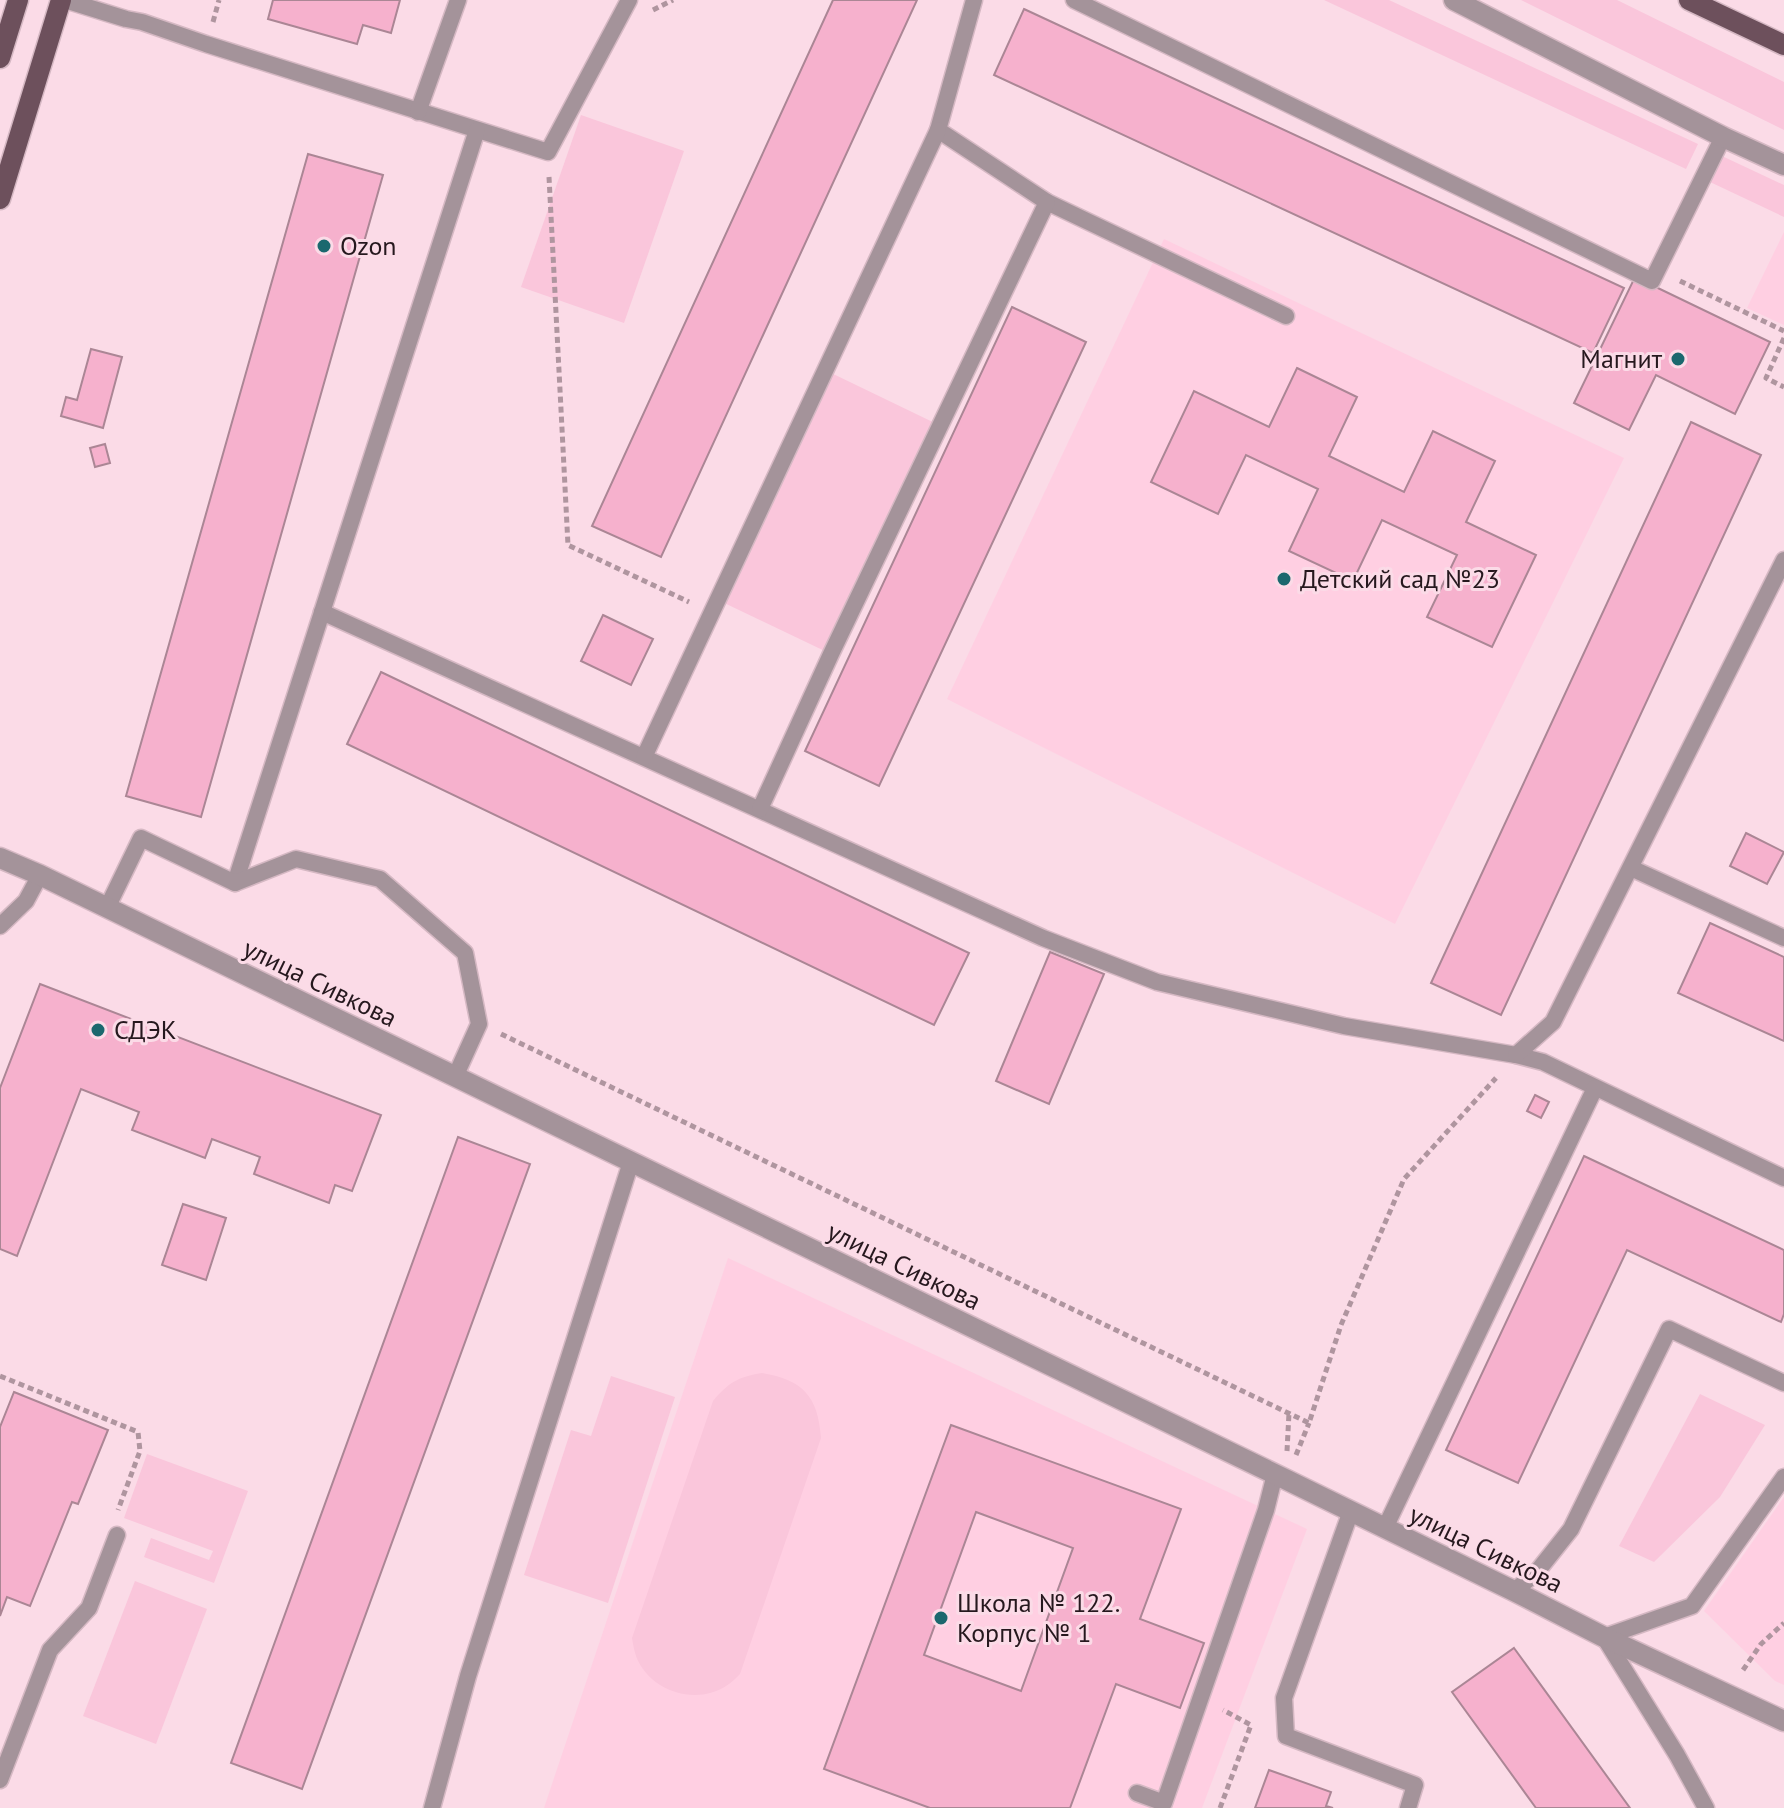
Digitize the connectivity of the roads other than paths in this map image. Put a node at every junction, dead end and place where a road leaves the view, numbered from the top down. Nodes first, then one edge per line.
1 (18, 0) edge
2 (63, 0) edge
3 (458, 0) edge
4 (629, 0) edge
5 (974, 0) edge
6 (1074, 0) edge
7 (1454, 0) edge
8 (1689, 0) edge
9 (1784, 45) edge
10 (0, 58) edge
11 (418, 112) junction
12 (477, 130) junction
13 (938, 130) junction
14 (1723, 137) junction
15 (1784, 165) edge
16 (0, 199) edge
17 (1047, 202) junction
18 (1286, 316) dead end
19 (1784, 560) edge
20 (322, 612) junction
21 (644, 757) junction
22 (760, 809) junction
23 (0, 858) edge
24 (1631, 868) junction
25 (40, 875) junction
26 (235, 883) junction
27 (107, 908) junction
28 (0, 926) edge
29 (1784, 938) edge
30 (1516, 1055) junction
31 (455, 1077) junction
32 (1595, 1088) junction
33 (631, 1162) junction
34 (1784, 1178) edge
35 (1784, 1383) edge
36 (1275, 1474) junction
37 (1784, 1477) edge
38 (1351, 1511) junction
39 (1385, 1528) junction
40 (117, 1535) road end
41 (1514, 1591) junction
42 (1604, 1637) junction
43 (1784, 1721) edge
44 (0, 1780) edge
45 (1137, 1793) dead end
46 (432, 1808) edge
47 (1408, 1808) edge
48 (1706, 1808) edge

1 - 10 main road
2 - 11 lane
2 - 16 main road
3 - 11 lane
4 - 12 lane
5 - 13 lane
6 - 14 lane
7 - 14 street
8 - 9 main road
11 - 12 lane
12 - 20 lane
13 - 17 lane
13 - 21 lane
14 - 15 street
17 - 18 lane
17 - 22 lane
19 - 24 lane
20 - 21 lane
20 - 26 lane
21 - 22 lane
22 - 30 lane
23 - 25 street, улица Сивкова
24 - 29 lane
24 - 30 lane
25 - 27 street, улица Сивкова
25 - 28 lane
26 - 27 lane
26 - 31 lane
27 - 31 street, улица Сивкова
30 - 32 lane
31 - 33 street, улица Сивкова
32 - 34 lane
32 - 39 lane
33 - 36 street, улица Сивкова
33 - 46 lane
35 - 41 lane
36 - 38 street, улица Сивкова
36 - 45 lane
37 - 42 lane
38 - 39 street, улица Сивкова
38 - 47 lane
39 - 41 street, улица Сивкова
40 - 44 lane
41 - 42 street, улица Сивкова
42 - 43 street, улица Сивкова
42 - 48 lane

